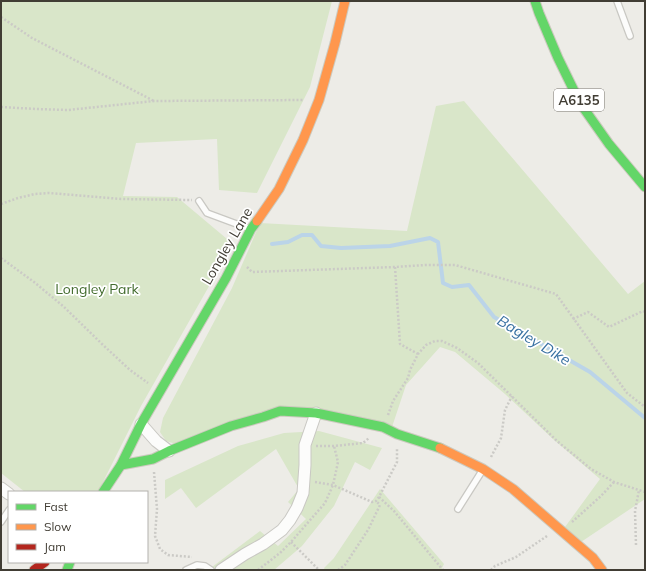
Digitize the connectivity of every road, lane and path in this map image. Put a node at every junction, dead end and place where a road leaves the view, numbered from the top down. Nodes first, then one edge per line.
1 (346, 1) edge
2 (535, 1) edge
3 (617, 1) edge
4 (1, 17) edge
5 (630, 36) dead end
6 (319, 100) junction
7 (154, 101) junction
8 (1, 107) edge
9 (645, 187) edge
10 (199, 201) joint
11 (1, 204) edge
12 (251, 229) junction
13 (237, 257) junction
14 (1, 258) edge
15 (395, 267) junction
16 (645, 312) edge
17 (574, 318) junction
18 (418, 354) junction
19 (159, 392) junction
20 (512, 396) junction
21 (645, 407) edge
22 (316, 413) junction
23 (141, 424) junction
24 (384, 427) junction
25 (398, 434) junction
26 (305, 445) junction
27 (169, 451) junction
28 (153, 459) junction
29 (121, 465) junction
30 (483, 469) junction
31 (304, 480) junction
32 (614, 482) junction
33 (639, 490) junction
34 (104, 491) edge
35 (645, 492) edge
36 (379, 497) junction
37 (376, 501) junction
38 (458, 509) dead end
39 (8, 512) edge
40 (1, 522) edge
41 (559, 529) junction
42 (282, 530) junction
43 (636, 545) dead end
44 (195, 557) dead end
45 (44, 563) edge
46 (34, 570) edge
47 (186, 570) edge
48 (211, 570) edge
49 (221, 570) edge
50 (318, 570) edge
51 (338, 570) edge
52 (443, 570) edge
53 (491, 570) edge
54 (602, 570) edge

1 - 6 street, Longley Lane
2 - 9 street, A6135
3 - 5 lane
4 - 7 path
6 - 7 path
6 - 12 street, Longley Lane
7 - 8 path
10 - 11 path
10 - 12 lane
12 - 13 street, Longley Lane
13 - 15 path
13 - 19 street, Longley Lane
14 - 19 path
15 - 17 path
15 - 18 path
16 - 17 path
17 - 21 path
18 - 20 path
18 - 24 path
19 - 23 street, Longley Lane
20 - 30 path
20 - 32 path
22 - 24 street
22 - 26 street
22 - 27 street
23 - 27 street
23 - 29 street, Longley Lane
24 - 25 street
24 - 26 path
25 - 30 street
25 - 36 path
26 - 31 street
27 - 28 street
28 - 29 street
28 - 44 path
29 - 34 street, Longley Lane
30 - 38 lane
30 - 41 street
31 - 37 path
31 - 42 street
32 - 33 path
32 - 41 path
33 - 35 path
33 - 43 path
36 - 37 path
36 - 52 path
37 - 51 path
39 - 40 lane
41 - 53 path
41 - 54 street
42 - 49 street
42 - 50 path
45 - 46 street
47 - 48 lane

